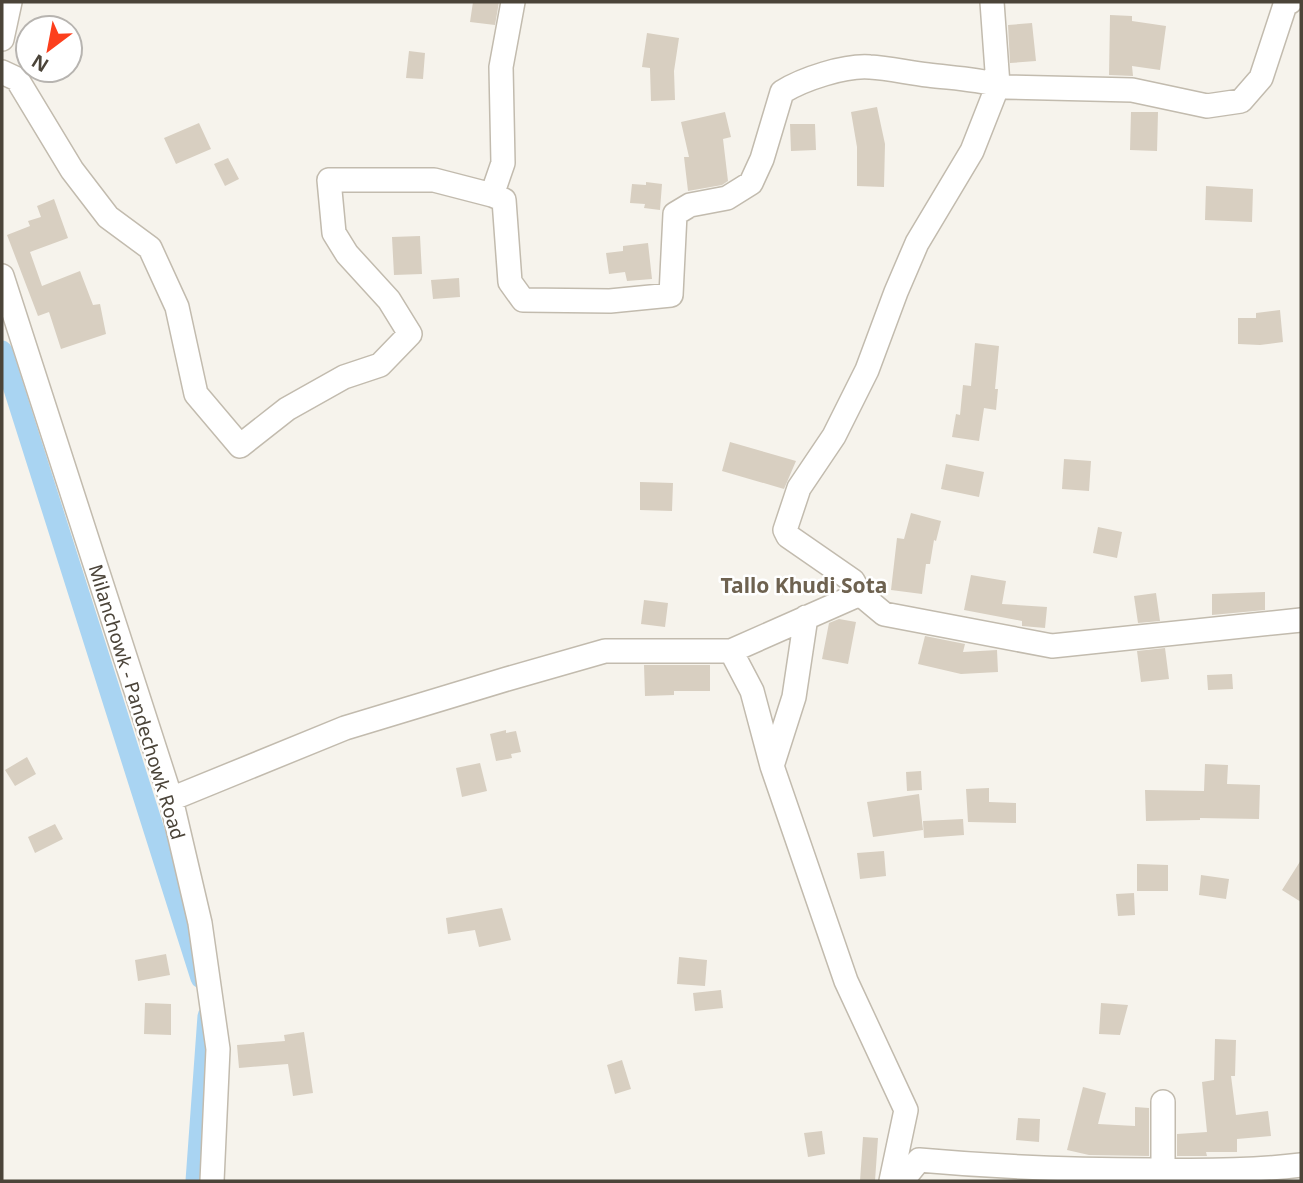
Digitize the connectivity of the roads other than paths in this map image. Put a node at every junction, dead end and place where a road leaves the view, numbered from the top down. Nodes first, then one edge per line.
1 (10, 2) edge
2 (513, 2) edge
3 (992, 2) edge
4 (1290, 2) edge
5 (2, 39) edge
6 (2, 72) edge
7 (998, 85) junction
8 (492, 195) junction
9 (2, 276) edge
10 (860, 594) junction
11 (806, 617) junction
12 (1301, 620) edge
13 (731, 651) junction
14 (772, 766) junction
15 (171, 799) junction
16 (1163, 1102) dead end
17 (902, 1131) junction
18 (919, 1160) junction
19 (1301, 1165) edge
20 (1163, 1170) junction
21 (212, 1181) edge
22 (891, 1181) edge
23 (902, 1181) edge

1 - 5 street
2 - 8 street
3 - 7 street
4 - 7 street
6 - 8 street
7 - 8 street
7 - 10 street
9 - 15 street, Milanchowk - Pandechowk Road
10 - 11 street
10 - 12 street
11 - 13 street
11 - 14 street
13 - 14 street
13 - 15 street
14 - 17 street
15 - 21 street, Milanchowk - Pandechowk Road
16 - 20 street
17 - 18 street
17 - 22 street
18 - 20 street
18 - 23 street
19 - 20 street

